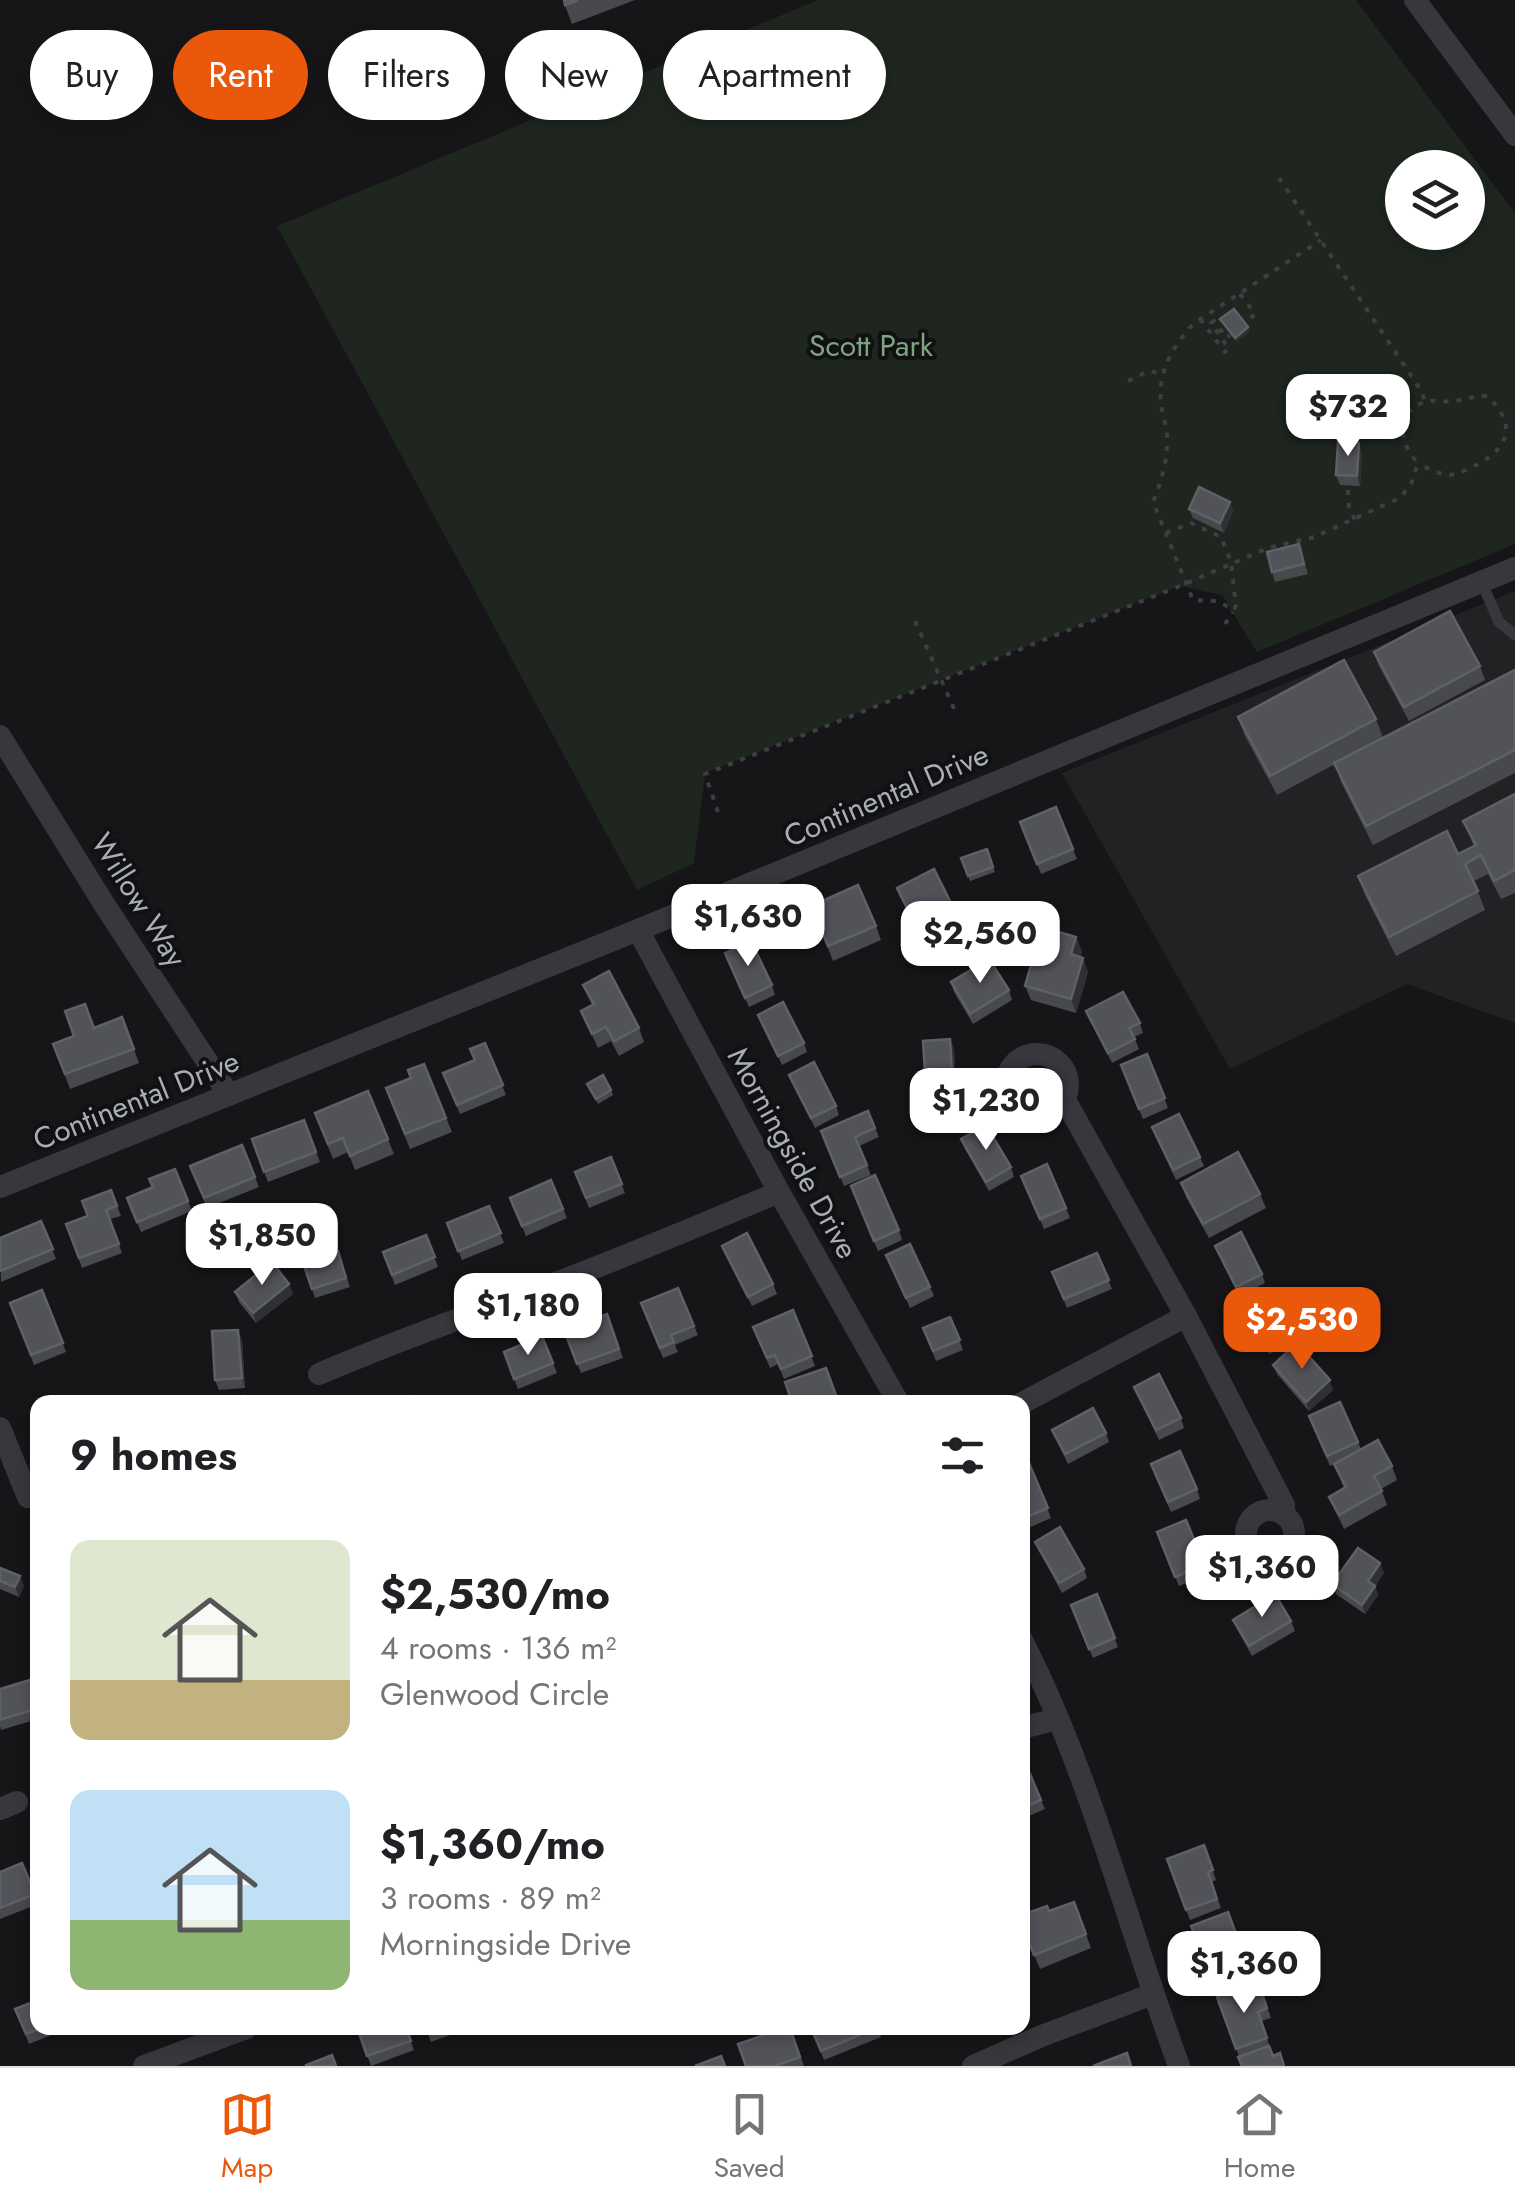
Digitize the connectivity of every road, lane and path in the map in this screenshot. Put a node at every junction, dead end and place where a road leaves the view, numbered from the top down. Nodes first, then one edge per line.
1 (1415, 0) edge
2 (1515, 135) edge
3 (1279, 178) dead end
4 (1320, 240) junction
5 (1240, 294) junction
6 (1200, 319) junction
7 (1244, 324) edge
8 (1230, 335) edge
9 (1162, 374) junction
10 (1128, 380) dead end
11 (1425, 402) junction
12 (1418, 464) junction
13 (1348, 490) edge
14 (1355, 520) junction
15 (1166, 533) junction
16 (1284, 546) junction
17 (1287, 555) edge
18 (1231, 562) junction
19 (1515, 568) edge
20 (1480, 581) junction
21 (1186, 583) junction
22 (1234, 610) junction
23 (915, 621) dead end
24 (1225, 624) dead end
25 (1515, 635) edge
26 (942, 680) junction
27 (955, 711) dead end
28 (0, 736) edge
29 (718, 812) dead end
30 (638, 930) junction
31 (229, 1094) junction
32 (1065, 1100) dead end
33 (0, 1187) edge
34 (779, 1192) junction
35 (1186, 1316) junction
36 (319, 1374) dead end
37 (894, 1395) edge
38 (1030, 1399) edge
39 (0, 1428) edge
40 (28, 1497) dead end
41 (1284, 1515) dead end
42 (1030, 1658) edge
43 (1057, 1719) junction
44 (1030, 1726) edge
45 (1152, 1994) junction
46 (228, 2035) edge
47 (144, 2066) edge
48 (973, 2066) edge
49 (1179, 2066) edge

1 - 2 street
3 - 4 path
4 - 5 path
4 - 11 path
5 - 6 path
5 - 7 path
6 - 8 path
6 - 9 path
9 - 10 path
9 - 15 path
11 - 12 path
11 - 12 path
12 - 14 path
13 - 14 path
14 - 16 path
15 - 18 path
15 - 21 path
16 - 17 path
16 - 18 path
18 - 21 path
18 - 22 path
19 - 20 street, Continental Drive
20 - 25 lane
20 - 30 street, Continental Drive
21 - 22 path
21 - 26 path
22 - 24 path
23 - 26 path
26 - 27 path
26 - 29 path
28 - 31 street, Willow Way
30 - 31 street, Continental Drive
30 - 34 street, Morningside Drive
31 - 33 street, Continental Drive
32 - 35 street
34 - 36 street
34 - 37 street, Morningside Drive
35 - 38 street
35 - 41 street
39 - 40 street
42 - 43 street
43 - 44 street
43 - 45 street
45 - 48 street
45 - 49 street
46 - 47 street

